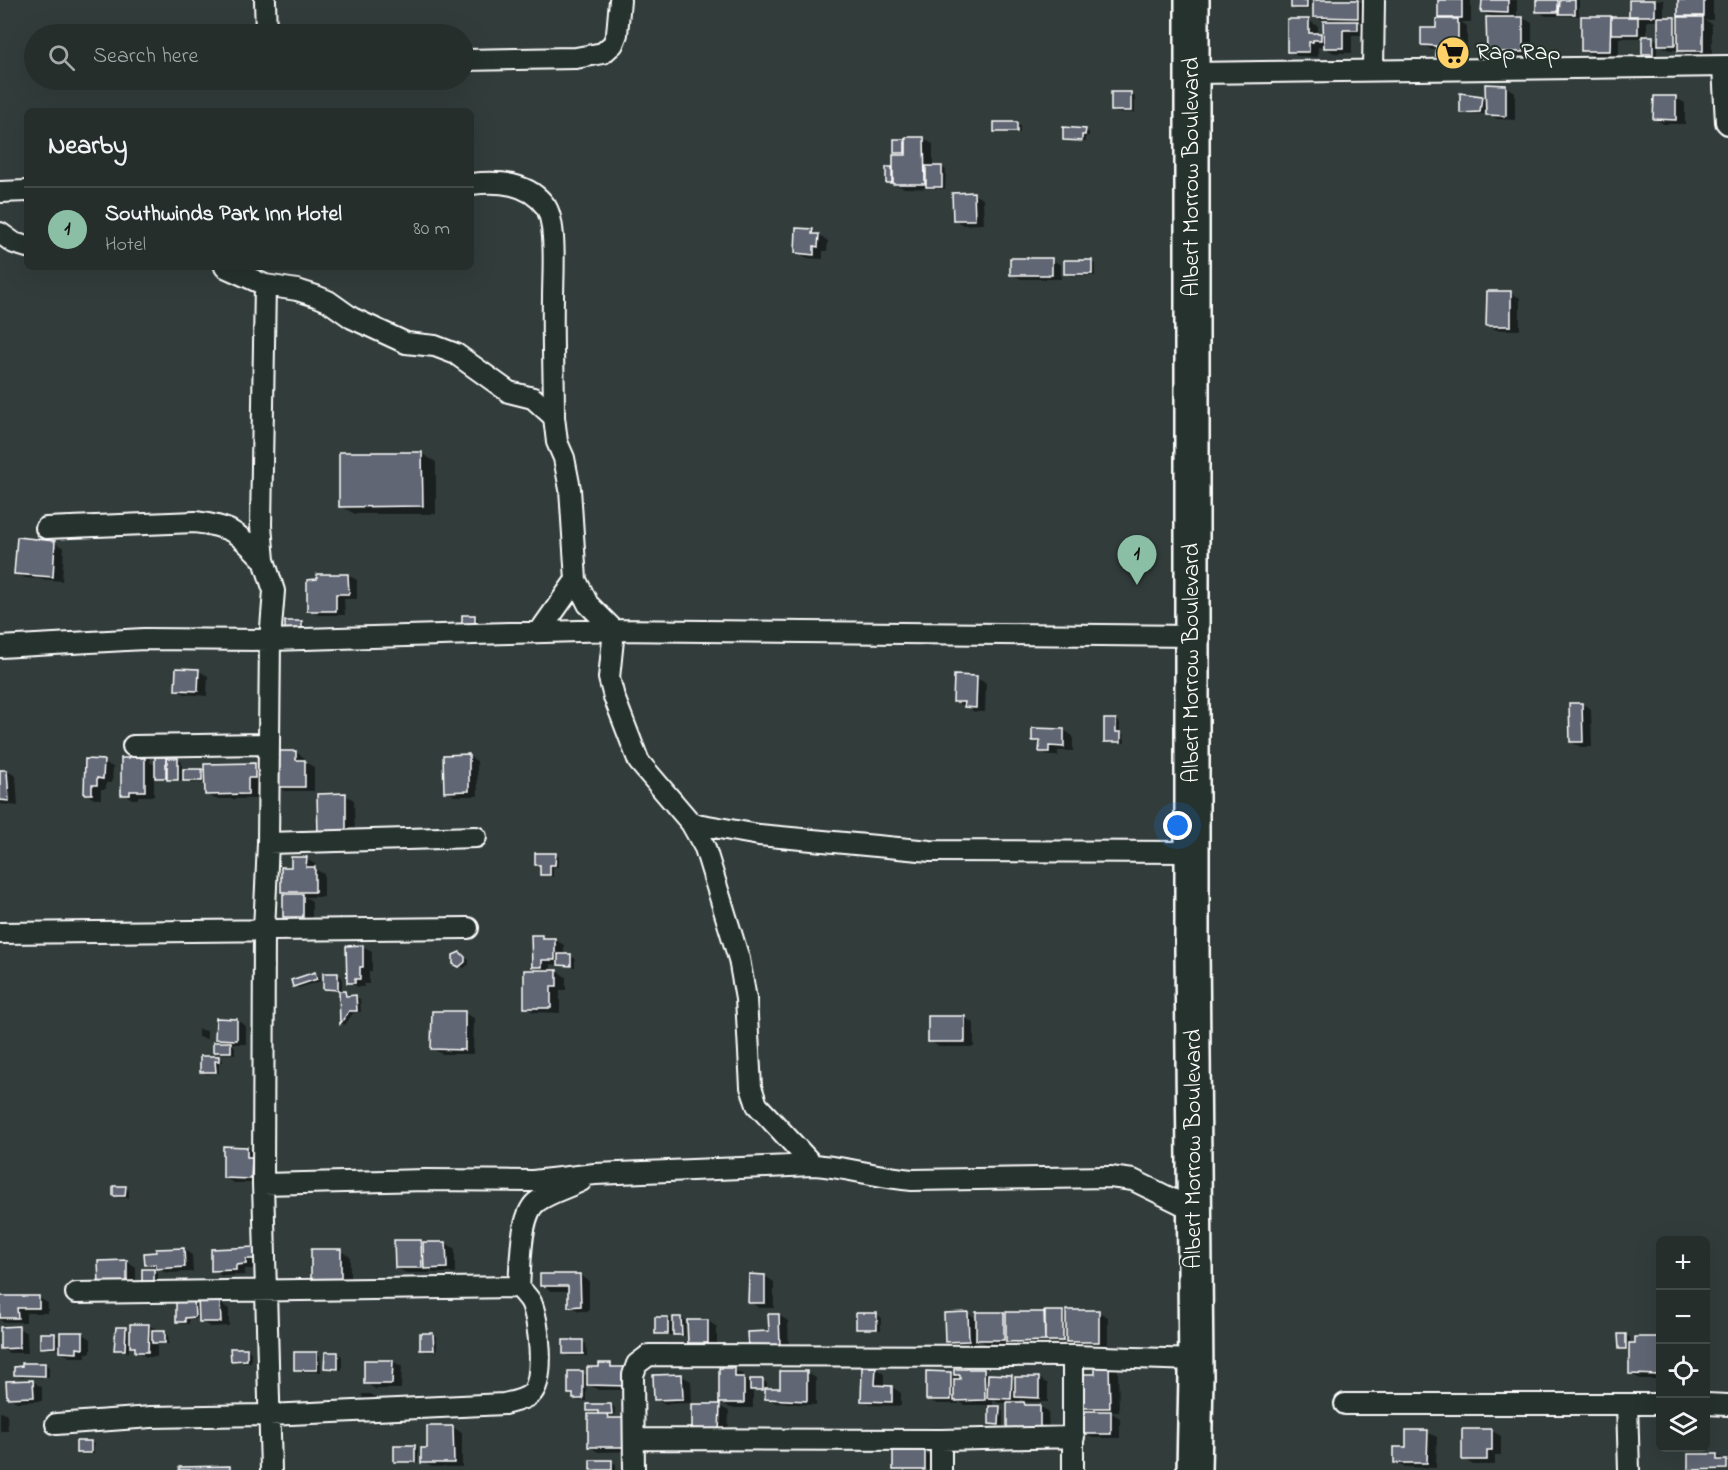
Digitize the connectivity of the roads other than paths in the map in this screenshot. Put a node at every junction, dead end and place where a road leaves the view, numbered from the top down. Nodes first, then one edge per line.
1 (265, 0) edge
2 (620, 0) edge
3 (1192, 0) edge
4 (1374, 0) edge
5 (266, 24) edge
6 (474, 60) edge
7 (1726, 66) edge
8 (1373, 70) junction
9 (1193, 72) junction
10 (1728, 124) edge
11 (474, 184) edge
12 (24, 191) edge
13 (0, 192) edge
14 (0, 233) edge
15 (24, 246) edge
16 (232, 270) edge
17 (265, 285) junction
18 (554, 417) junction
19 (46, 528) dead end
20 (264, 560) junction
21 (576, 580) junction
22 (614, 630) junction
23 (540, 631) junction
24 (1192, 636) junction
25 (270, 640) junction
26 (0, 647) edge
27 (267, 744) junction
28 (133, 746) dead end
29 (691, 823) junction
30 (476, 837) dead end
31 (268, 843) junction
32 (1192, 852) junction
33 (468, 928) dead end
34 (264, 930) junction
35 (0, 933) edge
36 (813, 1165) junction
37 (595, 1174) junction
38 (262, 1184) junction
39 (1194, 1210) junction
40 (519, 1287) junction
41 (267, 1290) junction
42 (76, 1293) dead end
43 (1073, 1356) junction
44 (1196, 1360) junction
45 (1345, 1404) dead end
46 (1628, 1404) junction
47 (1656, 1404) edge
48 (1710, 1404) edge
49 (1728, 1405) edge
50 (269, 1415) junction
51 (56, 1424) dead end
52 (1074, 1437) junction
53 (634, 1439) junction
54 (941, 1440) junction
55 (271, 1470) edge
56 (634, 1470) edge
57 (941, 1470) edge
58 (1073, 1470) edge
59 (1194, 1470) edge
60 (1629, 1470) edge

1 - 5 street
2 - 6 street
3 - 9 highway, Albert Morrow Boulevard
4 - 8 street
7 - 8 street
7 - 10 street
8 - 9 street
9 - 24 highway, Albert Morrow Boulevard
11 - 18 street
12 - 13 street
14 - 15 street
16 - 17 street
17 - 18 street
17 - 20 street
18 - 21 street
19 - 20 street
20 - 25 street
21 - 22 street
21 - 23 street
22 - 23 street
22 - 24 street
22 - 29 street
23 - 25 street
24 - 32 highway, Albert Morrow Boulevard
25 - 26 street
25 - 27 street
27 - 28 street
27 - 31 street
29 - 32 street
29 - 36 street
30 - 31 street
31 - 34 street
32 - 39 highway, Albert Morrow Boulevard
33 - 34 street
34 - 35 street
34 - 38 street
36 - 37 street
36 - 39 street
37 - 38 street
37 - 40 street
38 - 41 street
39 - 44 highway, Albert Morrow Boulevard
40 - 41 street
40 - 50 street
41 - 42 street
41 - 50 street
43 - 44 street
43 - 52 street
43 - 53 street
44 - 59 highway, Albert Morrow Boulevard
45 - 46 street
46 - 47 street
46 - 60 street
48 - 49 street
50 - 51 street
50 - 55 street
52 - 54 street
52 - 58 street
53 - 54 street
53 - 56 street
54 - 57 street

